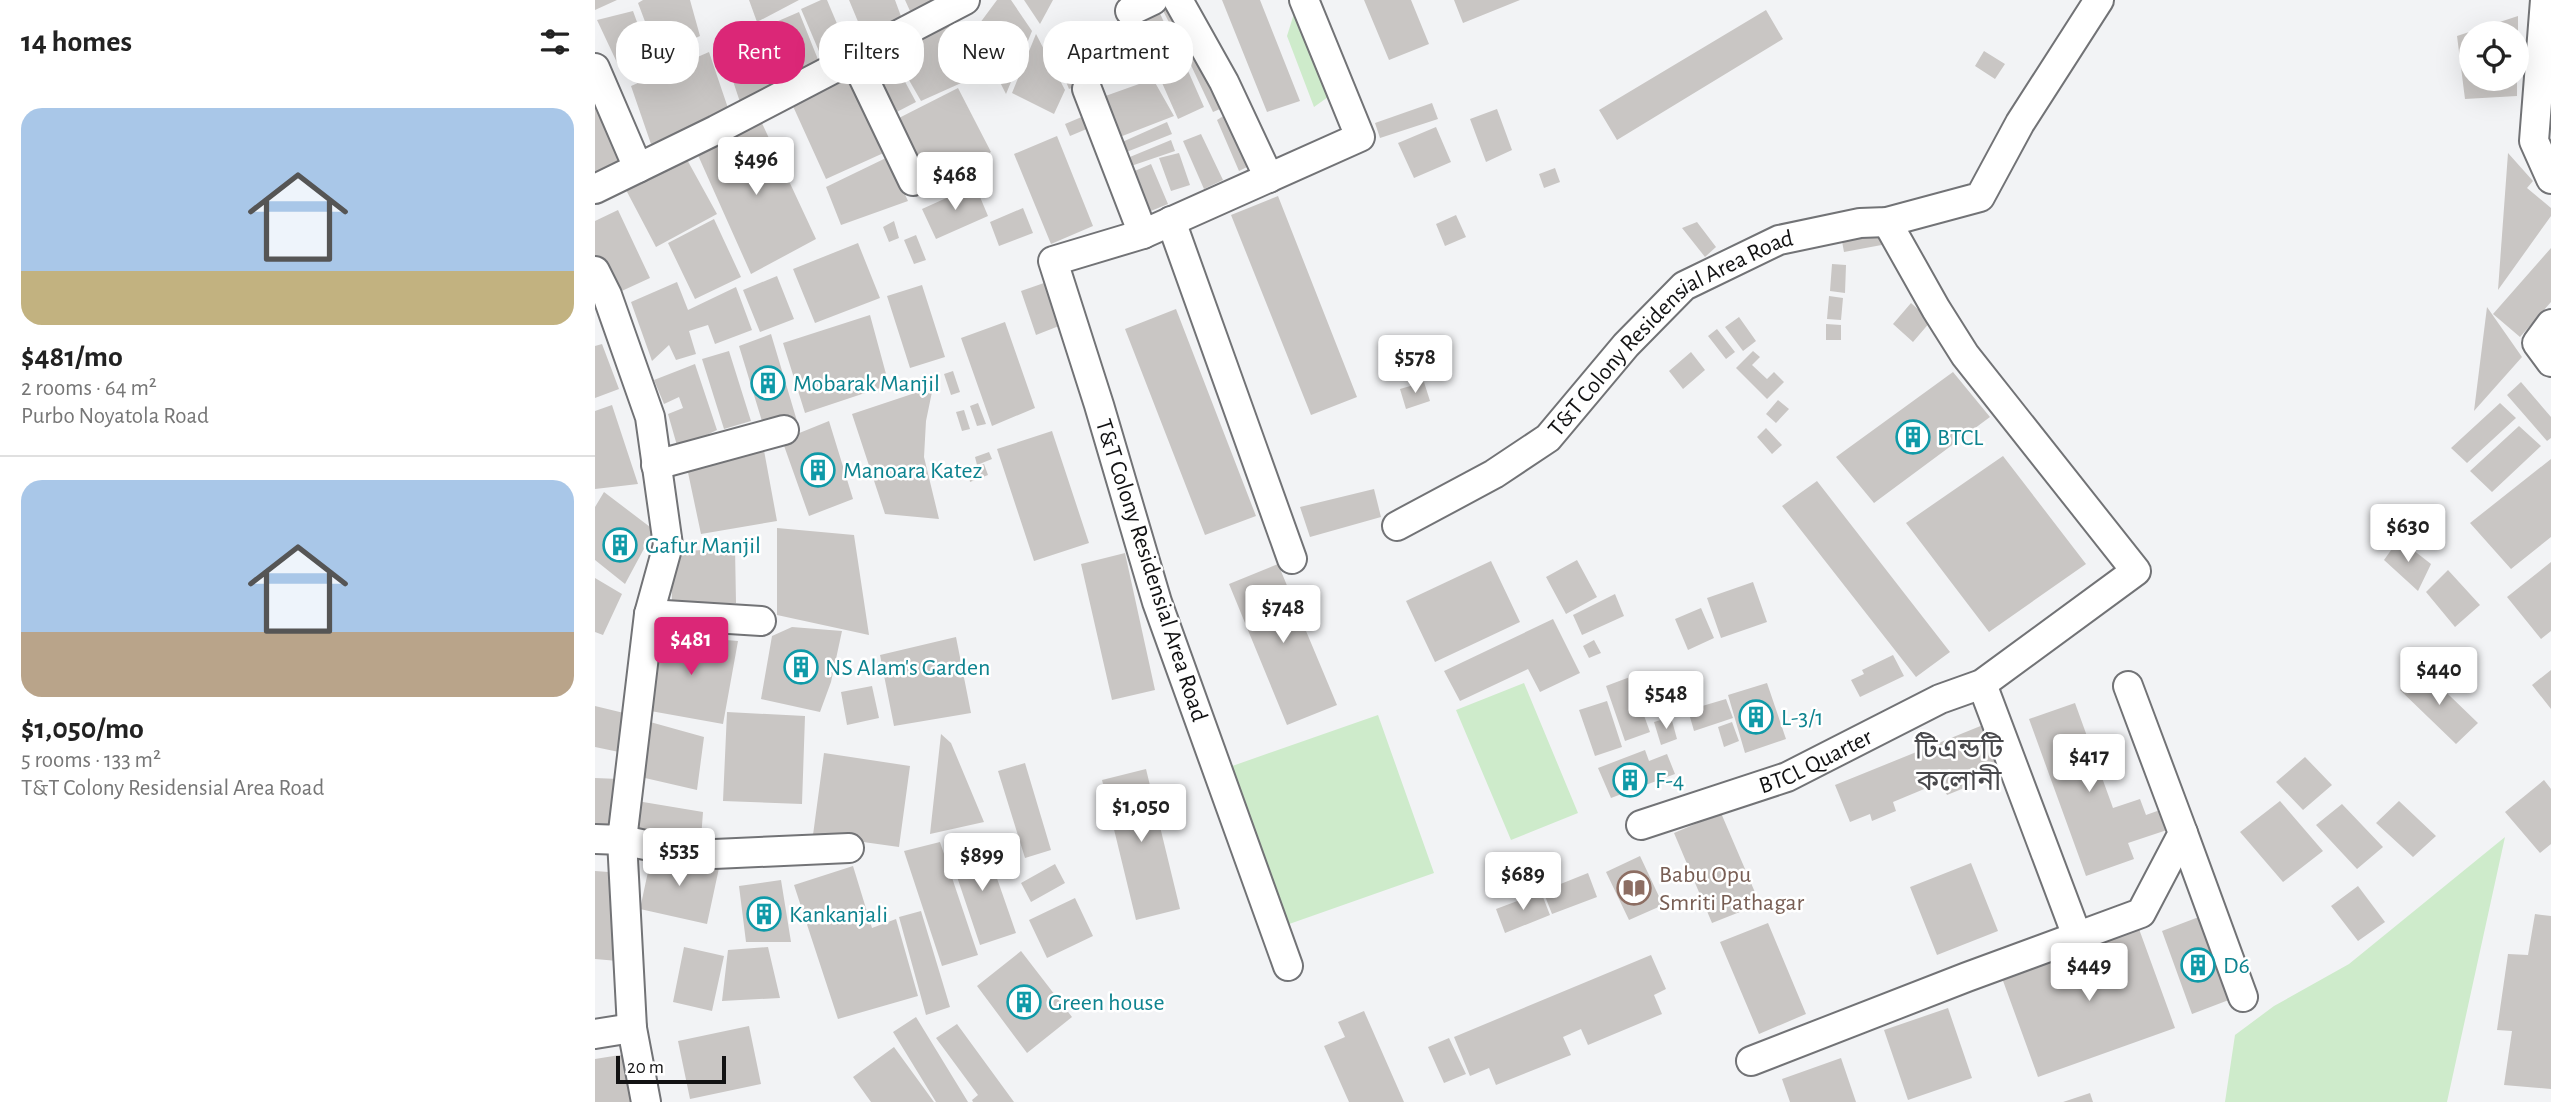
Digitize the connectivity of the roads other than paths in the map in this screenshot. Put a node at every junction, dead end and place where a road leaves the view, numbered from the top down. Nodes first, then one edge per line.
1 (965, 0) edge
2 (1178, 0) edge
3 (1304, 0) edge
4 (2099, 0) edge
5 (2545, 0) edge
6 (924, 21) edge
7 (595, 68) edge
8 (819, 76) edge
9 (866, 84) edge
10 (1087, 89) dead end
11 (638, 168) junction
12 (1269, 178) junction
13 (2551, 179) edge
14 (913, 181) dead end
15 (595, 189) edge
16 (1171, 221) junction
17 (1887, 222) junction
18 (1143, 233) junction
19 (595, 271) edge
20 (2551, 324) edge
21 (2551, 362) edge
22 (784, 430) dead end
23 (656, 465) junction
24 (1397, 526) dead end
25 (1292, 559) dead end
26 (649, 614) junction
27 (761, 621) dead end
28 (1982, 684) junction
29 (2128, 686) dead end
30 (1640, 825) dead end
31 (2183, 833) junction
32 (617, 841) edge
33 (849, 848) dead end
34 (2077, 936) junction
35 (1288, 966) dead end
36 (2243, 997) dead end
37 (632, 1028) junction
38 (595, 1034) edge
39 (1751, 1061) dead end
40 (646, 1102) edge

1 - 6 street
2 - 12 street
3 - 12 street, T&T Colony Residensial Area Road
4 - 17 street, T&T Colony Residensial Area Road
5 - 13 street
7 - 11 street
8 - 11 street
9 - 14 street
10 - 18 street
11 - 15 street
12 - 16 street, T&T Colony Residensial Area Road
16 - 18 street, T&T Colony Residensial Area Road
16 - 25 street
17 - 24 street, T&T Colony Residensial Area Road
17 - 28 street
18 - 35 street, T&T Colony Residensial Area Road
19 - 23 street
20 - 21 street
22 - 23 street
23 - 26 street
26 - 27 street
26 - 32 street
28 - 30 street, BTCL Quarter
28 - 34 street
29 - 31 street
31 - 34 street
31 - 36 street
32 - 33 street
32 - 37 street
34 - 39 street
37 - 38 street
37 - 40 street

